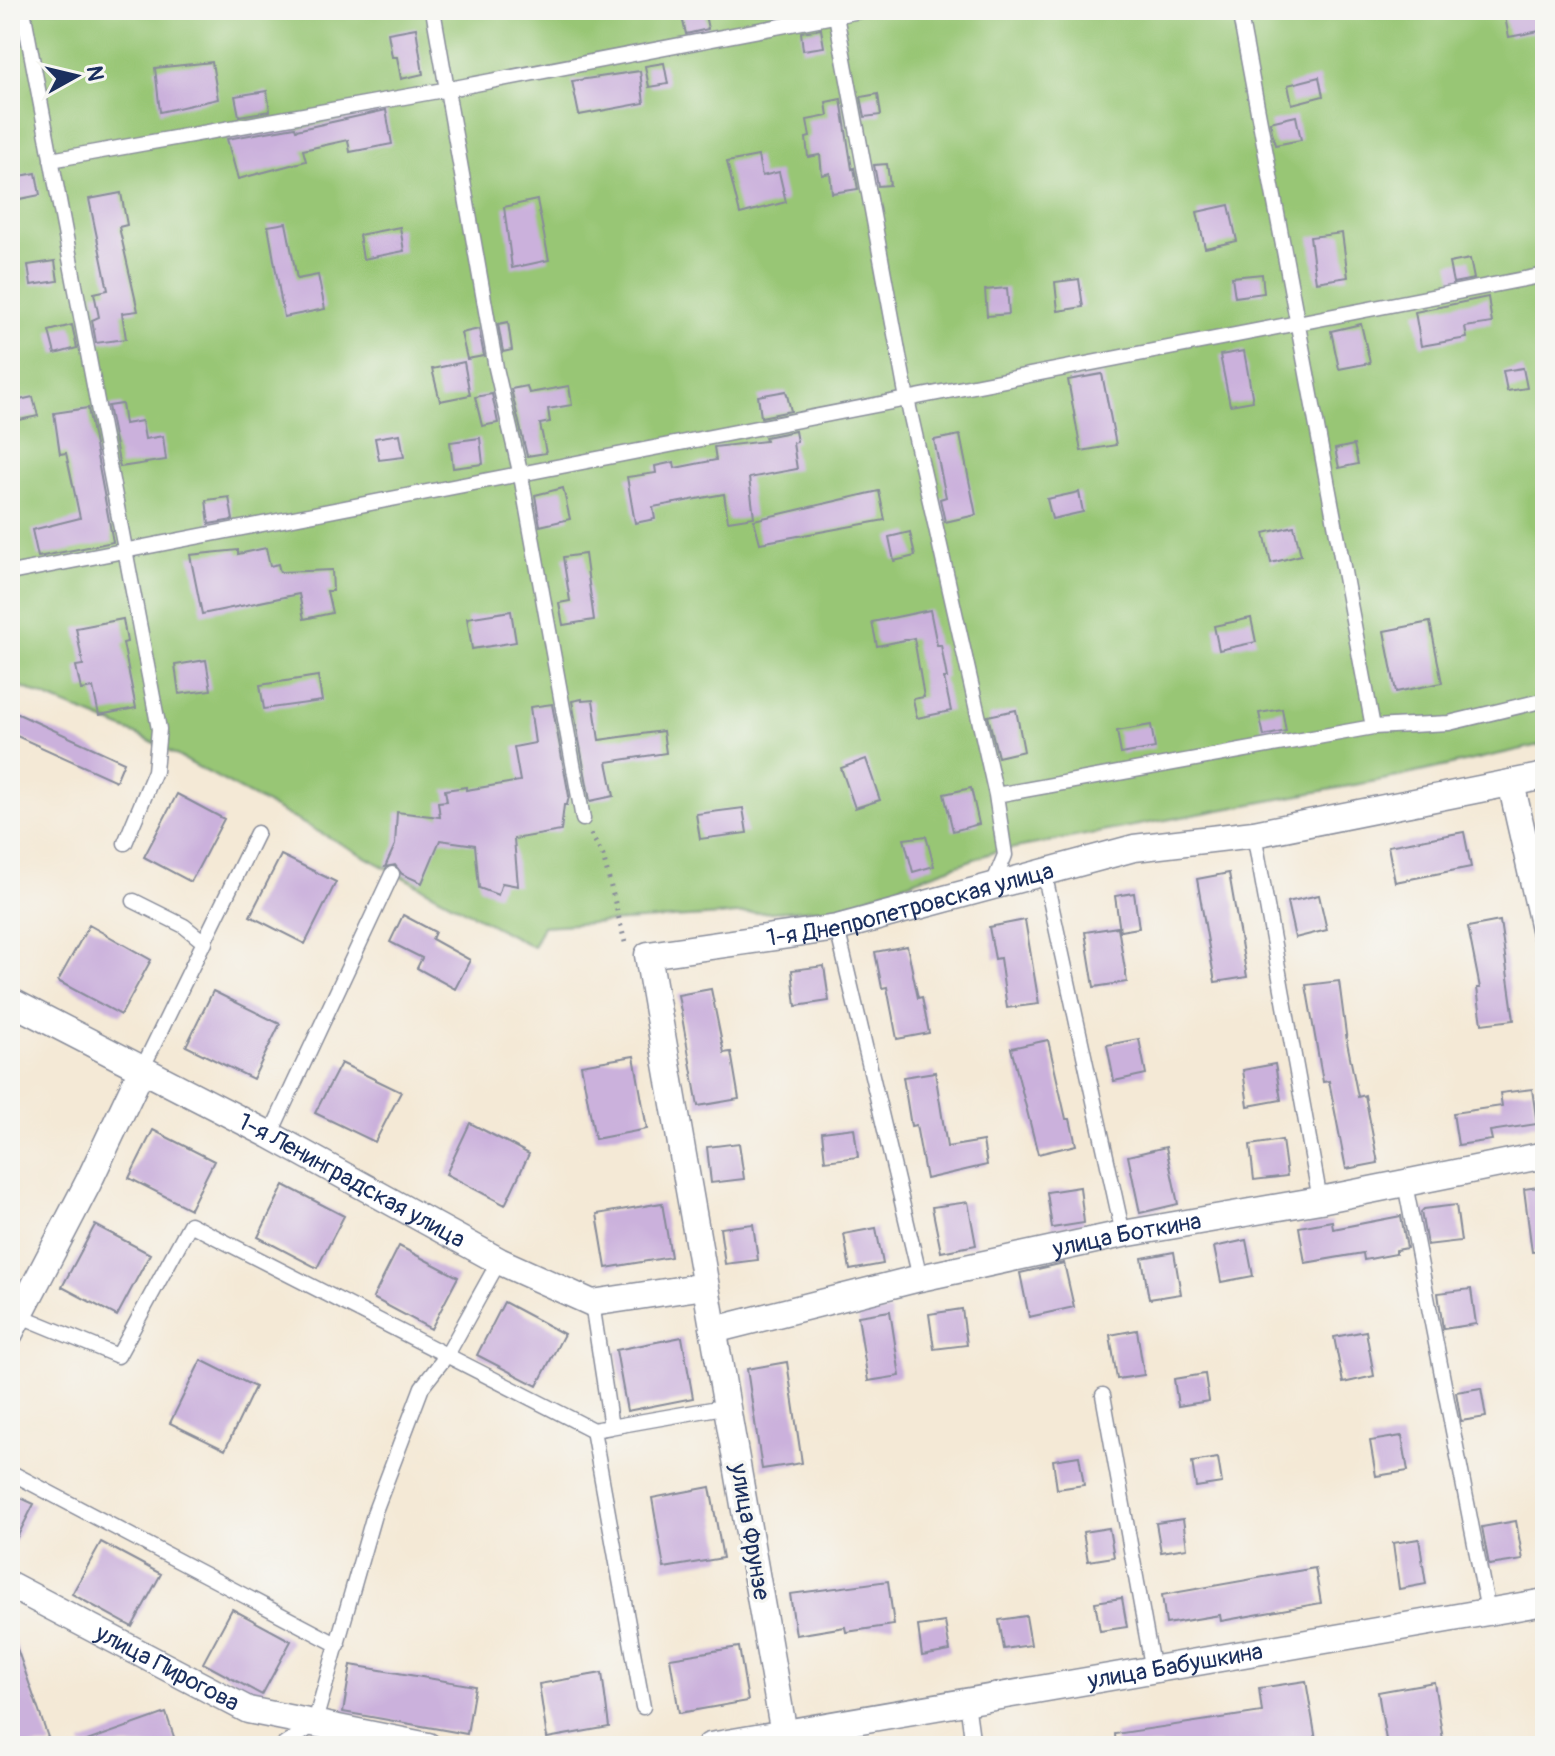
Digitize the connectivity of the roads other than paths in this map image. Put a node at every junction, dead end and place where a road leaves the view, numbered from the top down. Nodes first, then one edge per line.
1 (23, 10) edge
2 (433, 10) edge
3 (865, 10) edge
4 (1239, 10) edge
5 (836, 13) edge
6 (449, 89) junction
7 (51, 160) junction
8 (1545, 275) edge
9 (1299, 324) junction
10 (907, 399) junction
11 (521, 476) junction
12 (127, 552) junction
13 (10, 573) edge
14 (1545, 700) edge
15 (1373, 727) junction
16 (1545, 776) edge
17 (1511, 783) junction
18 (996, 795) junction
19 (583, 819) road end
20 (257, 833) dead end
21 (1254, 834) junction
22 (125, 843) dead end
23 (1044, 872) junction
24 (392, 874) dead end
25 (993, 884) junction
26 (134, 901) dead end
27 (837, 928) junction
28 (1545, 933) edge
29 (205, 943) junction
30 (10, 1001) edge
31 (142, 1069) junction
32 (270, 1135) junction
33 (1545, 1155) edge
34 (1405, 1184) junction
35 (1320, 1200) junction
36 (1123, 1234) junction
37 (499, 1261) junction
38 (920, 1278) junction
39 (705, 1286) junction
40 (592, 1303) junction
41 (13, 1320) edge
42 (714, 1330) junction
43 (447, 1355) junction
44 (1103, 1395) dead end
45 (729, 1406) junction
46 (611, 1427) junction
47 (593, 1430) junction
48 (10, 1472) edge
49 (10, 1585) edge
50 (1545, 1602) edge
51 (1488, 1611) junction
52 (338, 1645) junction
53 (1153, 1671) junction
54 (967, 1702) junction
55 (643, 1707) dead end
56 (314, 1725) junction
57 (800, 1737) edge
58 (282, 1746) edge
59 (428, 1746) edge
60 (710, 1746) edge
61 (973, 1746) edge

1 - 7 lane
2 - 6 lane
3 - 5 lane
4 - 9 lane
5 - 6 lane
5 - 10 lane
6 - 7 lane
6 - 11 lane
7 - 12 lane
8 - 9 lane
9 - 10 lane
9 - 15 lane
10 - 11 lane
10 - 18 lane
11 - 12 lane
11 - 19 lane
12 - 13 lane
12 - 22 lane
14 - 15 lane
15 - 18 lane
16 - 17 street, 1-я Днепропетровская улица
17 - 21 street, 1-я Днепропетровская улица
17 - 28 street
18 - 25 lane
20 - 29 lane
21 - 23 street, 1-я Днепропетровская улица
21 - 35 lane
23 - 25 street, 1-я Днепропетровская улица
23 - 36 lane
24 - 32 lane
25 - 27 street, 1-я Днепропетровская улица
26 - 29 lane
27 - 38 lane
27 - 39 street, 1-я Днепропетровская улица
29 - 31 lane
30 - 31 street, 1-я Ленинградская улица
31 - 32 street, 1-я Ленинградская улица
31 - 41 street
32 - 37 street, 1-я Ленинградская улица
33 - 34 street, улица Боткина
34 - 35 street, улица Боткина
34 - 51 lane
35 - 36 street, улица Боткина
36 - 38 street, улица Боткина
37 - 40 street, 1-я Ленинградская улица
37 - 43 lane
38 - 42 street, улица Боткина
39 - 40 street
39 - 42 street
40 - 46 lane
41 - 43 lane
42 - 45 street, улица Фрунзе
43 - 47 lane
43 - 52 lane
44 - 53 lane
45 - 46 lane
45 - 57 street, улица Фрунзе
46 - 47 lane
47 - 55 lane
48 - 52 lane
49 - 56 street, улица Пирогова
50 - 51 street, улица Бабушкина
51 - 53 street, улица Бабушкина
52 - 56 lane
53 - 54 street, улица Бабушкина
54 - 57 street, улица Бабушкина
54 - 61 lane
56 - 58 lane
56 - 59 street, улица Пирогова
57 - 60 street

